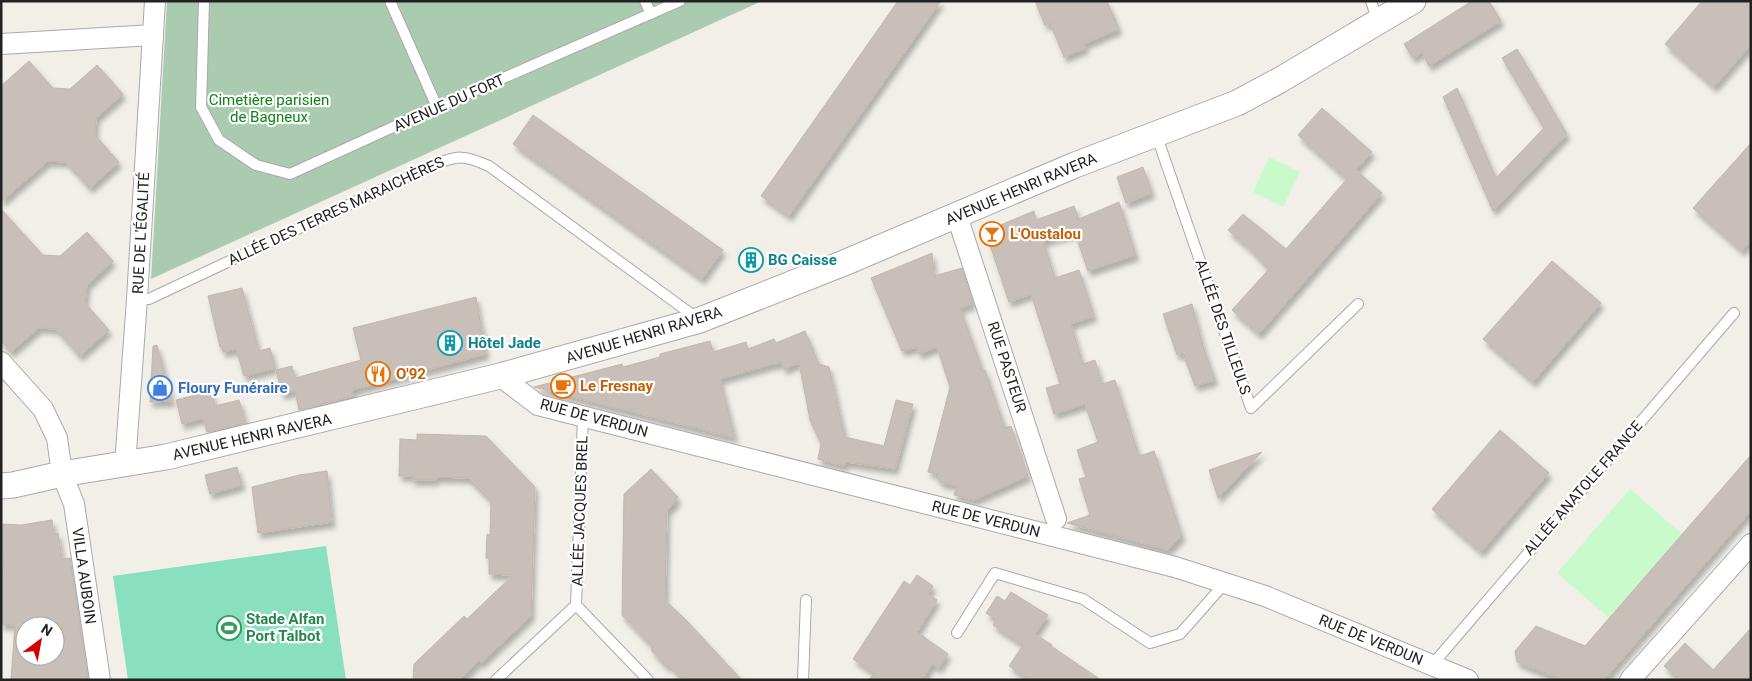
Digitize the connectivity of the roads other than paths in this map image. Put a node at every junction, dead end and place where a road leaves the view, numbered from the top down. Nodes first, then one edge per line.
1 (155, 1) edge
2 (204, 1) edge
3 (390, 1) edge
4 (645, 1) edge
5 (680, 1) edge
6 (1413, 1) edge
7 (1374, 12) edge
8 (651, 14) junction
9 (153, 35) junction
10 (5, 47) edge
11 (437, 107) junction
12 (1156, 134) junction
13 (957, 216) junction
14 (137, 300) junction
15 (1358, 304) dead end
16 (1734, 313) dead end
17 (700, 320) junction
18 (1, 362) edge
19 (500, 376) junction
20 (583, 417) junction
21 (125, 464) junction
22 (62, 474) junction
23 (1, 486) edge
24 (1056, 519) dead end
25 (1751, 544) edge
26 (1225, 583) junction
27 (806, 600) dead end
28 (576, 604) junction
29 (956, 633) dead end
30 (1432, 665) junction
31 (100, 680) edge
32 (496, 680) edge
33 (648, 680) edge
34 (803, 680) edge
35 (1468, 680) edge
36 (1630, 680) edge

1 - 9 street, RUE DE L'ÉGALITÉ
2 - 11 lane, AVENUE DU FORT
3 - 11 lane
4 - 8 lane
5 - 8 lane, AVENUE DU FORT
6 - 7 street, AVENUE HENRI RAVERA
7 - 12 street, AVENUE HENRI RAVERA
8 - 11 lane, AVENUE DU FORT
9 - 10 street
9 - 14 street, RUE DE L'ÉGALITÉ
12 - 13 street, AVENUE HENRI RAVERA
12 - 15 lane, ALLÉE DES TILLEULS
13 - 17 street, AVENUE HENRI RAVERA
13 - 24 street, RUE PASTEUR
14 - 17 lane, ALLÉE DES TERRES MARAICHÈRES
14 - 21 street, RUE DE L'ÉGALITÉ
16 - 30 lane, ALLÉE ANATOLE FRANCE
17 - 19 street, AVENUE HENRI RAVERA
18 - 22 street, VILLA AUBOIN
19 - 20 street, RUE DE VERDUN
19 - 21 street, AVENUE HENRI RAVERA
20 - 26 street, RUE DE VERDUN
20 - 28 lane, ALLÉE JACQUES BREL
21 - 22 street, AVENUE HENRI RAVERA
22 - 23 street, AVENUE HENRI RAVERA
22 - 31 street, VILLA AUBOIN
25 - 36 street
26 - 29 lane
26 - 30 street, RUE DE VERDUN
27 - 34 lane
28 - 32 lane, ALLÉE JACQUES BREL
28 - 33 lane, ALLÉE JACQUES BREL
30 - 35 street, RUE DE VERDUN

